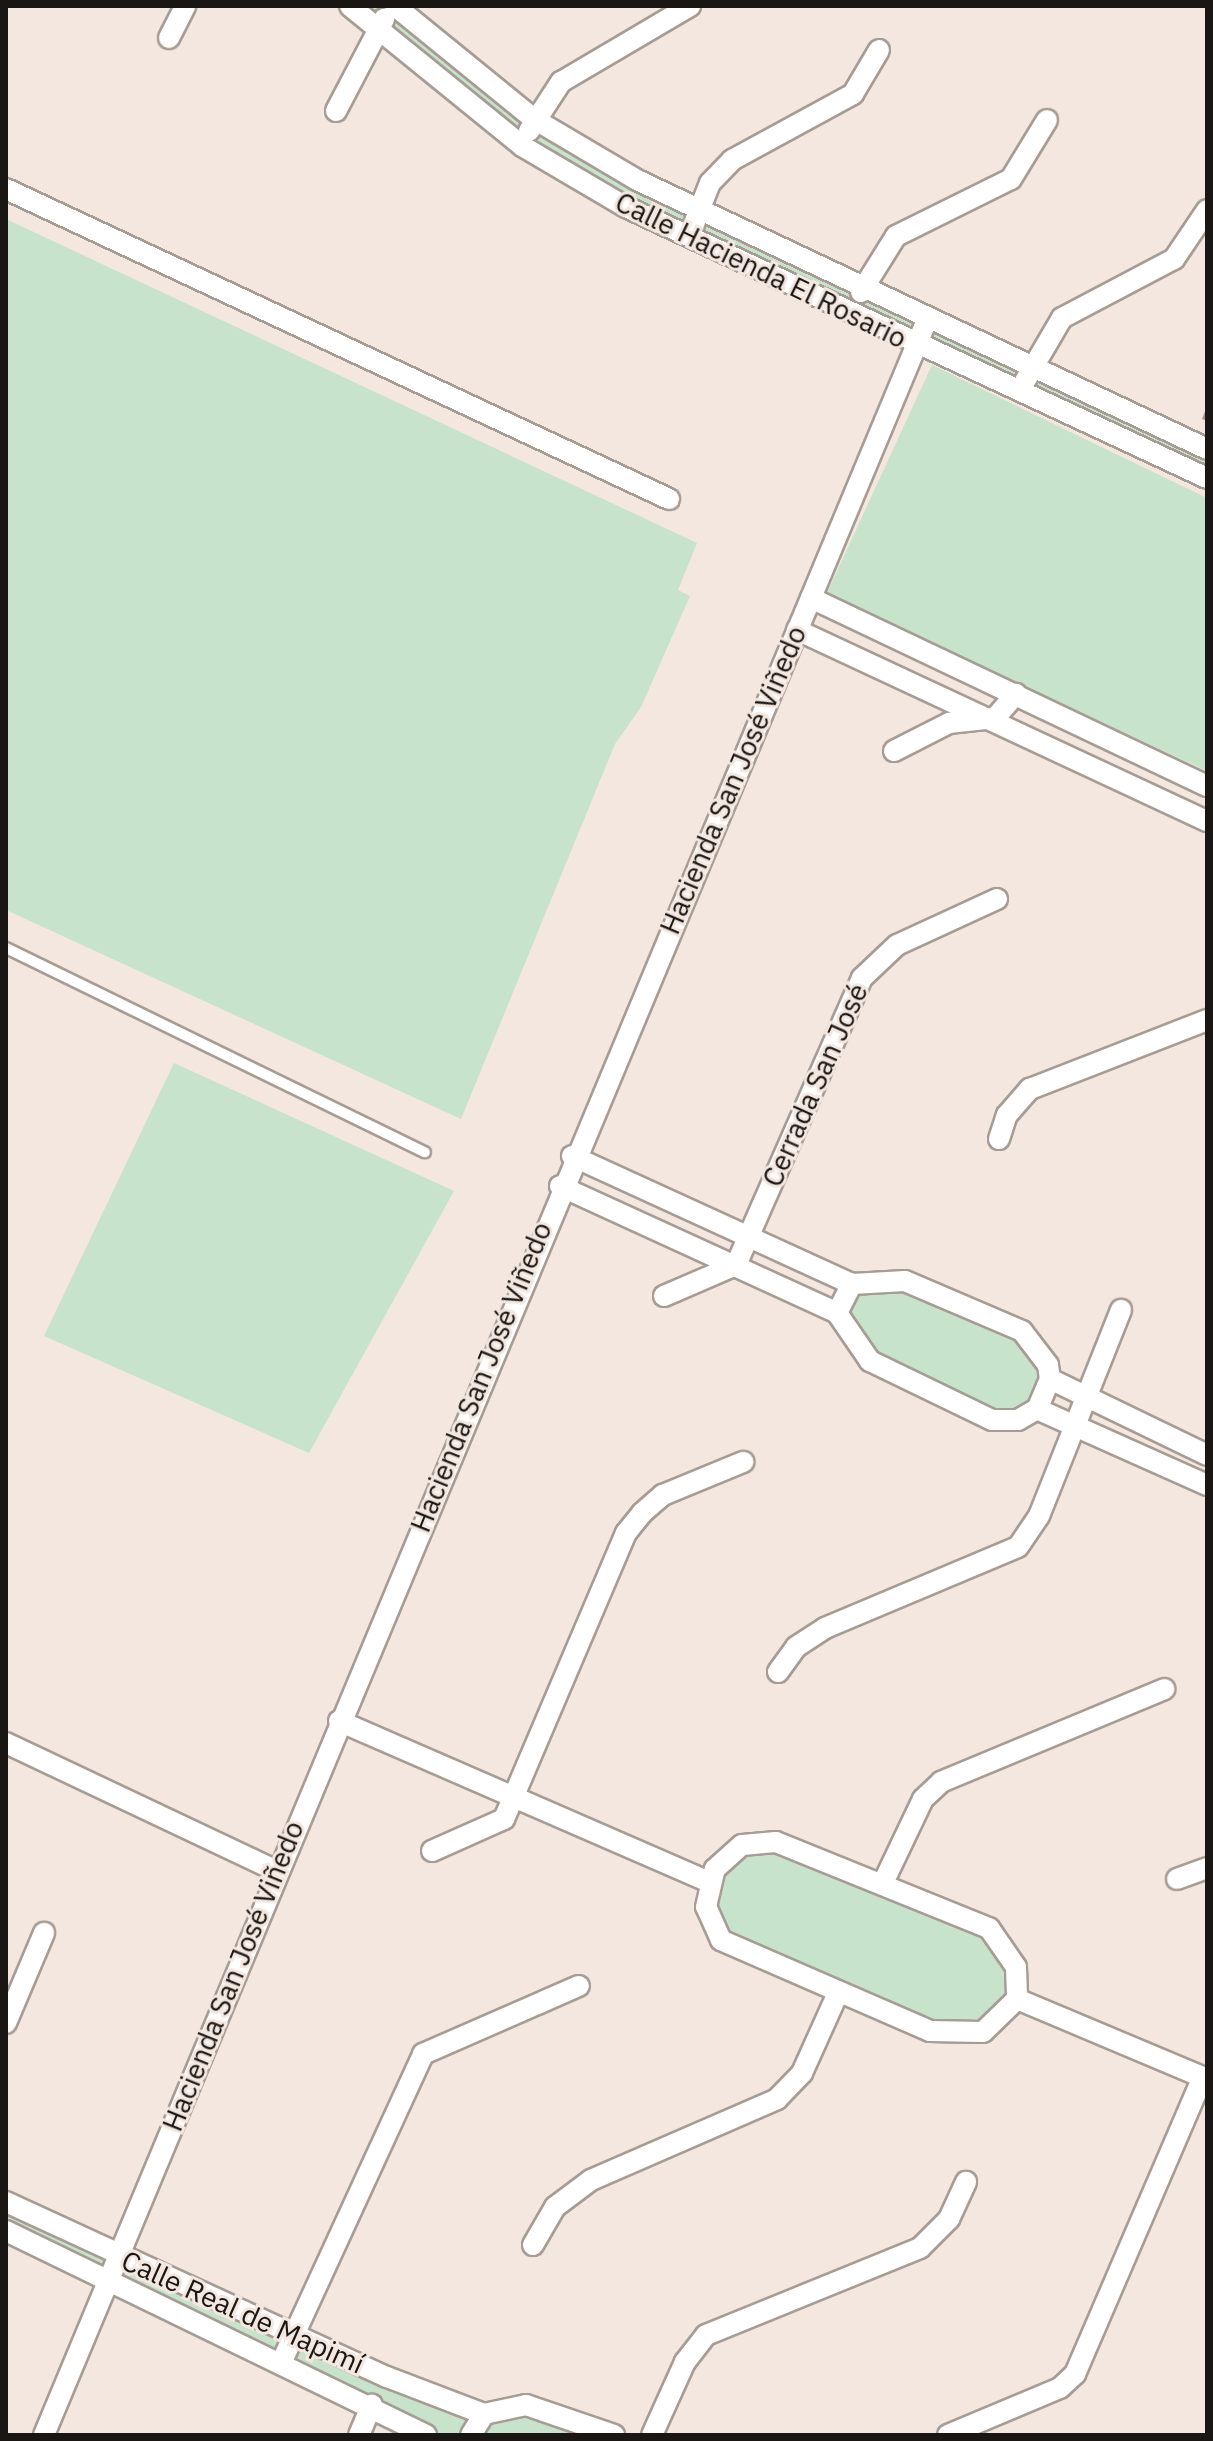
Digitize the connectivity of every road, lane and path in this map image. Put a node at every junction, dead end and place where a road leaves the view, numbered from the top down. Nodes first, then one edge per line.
1 (185, 6) edge
2 (350, 6) edge
3 (395, 6) edge
4 (690, 6) edge
5 (377, 28) junction
6 (169, 38) dead end
7 (879, 50) dead end
8 (336, 111) dead end
9 (534, 119) junction
10 (1047, 120) dead end
11 (522, 146) junction
12 (6, 189) edge
13 (1207, 210) edge
14 (699, 212) junction
15 (688, 239) junction
16 (861, 292) junction
17 (926, 322) junction
18 (916, 344) junction
19 (1030, 370) junction
20 (1020, 392) junction
21 (1207, 449) edge
22 (1207, 478) edge
23 (669, 499) dead end
24 (811, 598) junction
25 (797, 630) junction
26 (1016, 694) junction
27 (995, 718) junction
28 (894, 751) dead end
29 (1207, 786) edge
30 (1207, 821) edge
31 (997, 899) dead end
32 (6, 948) edge
33 (1207, 1020) edge
34 (999, 1139) dead end
35 (425, 1152) dead end
36 (572, 1156) junction
37 (560, 1186) junction
38 (748, 1238) junction
39 (736, 1265) junction
40 (852, 1284) junction
41 (664, 1296) dead end
42 (1121, 1310) dead end
43 (837, 1313) junction
44 (1050, 1379) junction
45 (1087, 1397) junction
46 (1037, 1409) junction
47 (1075, 1426) junction
48 (1207, 1455) edge
49 (743, 1462) dead end
50 (1207, 1485) edge
51 (778, 1672) dead end
52 (1164, 1689) dead end
53 (339, 1721) junction
54 (6, 1743) edge
55 (516, 1798) junction
56 (432, 1851) dead end
57 (1207, 1868) edge
58 (277, 1871) junction
59 (1177, 1879) dead end
60 (709, 1882) junction
61 (883, 1883) junction
62 (44, 1933) dead end
63 (579, 1986) dead end
64 (838, 1993) junction
65 (1017, 1999) junction
66 (6, 2023) edge
67 (1205, 2078) edge
68 (966, 2182) dead end
69 (6, 2202) edge
70 (6, 2231) edge
71 (533, 2245) dead end
72 (118, 2255) junction
73 (108, 2279) junction
74 (294, 2334) junction
75 (282, 2361) junction
76 (372, 2405) junction
77 (484, 2414) junction
78 (44, 2435) edge
79 (359, 2435) edge
80 (426, 2435) edge
81 (471, 2435) edge
82 (614, 2435) edge
83 (652, 2435) edge
84 (948, 2435) edge

1 - 6 street
2 - 5 street, Calle Hacienda El Rosario
3 - 5 street
3 - 9 street, Calle Hacienda El Rosario
4 - 9 street
5 - 8 street
5 - 11 street, Calle Hacienda El Rosario
7 - 14 street
9 - 11 street
9 - 14 street, Calle Hacienda El Rosario
10 - 16 street
11 - 15 street, Calle Hacienda El Rosario
12 - 23 street
13 - 19 street
14 - 15 street
14 - 16 street, Calle Hacienda El Rosario
15 - 18 street, Calle Hacienda El Rosario
16 - 17 street, Calle Hacienda El Rosario
17 - 18 street, Hacienda San José Viñedo
17 - 19 street, Calle Hacienda El Rosario
18 - 20 street, Calle Hacienda El Rosario
18 - 24 street, Hacienda San José Viñedo
19 - 20 street
19 - 21 street, Calle Hacienda El Rosario
20 - 22 street, Calle Hacienda El Rosario
24 - 25 street, Hacienda San José Viñedo
24 - 26 street
25 - 27 street
25 - 36 street, Hacienda San José Viñedo
26 - 27 street
26 - 29 street
27 - 28 street
27 - 30 street
31 - 38 street, Cerrada San José
32 - 35 lane
33 - 34 street
36 - 37 street, Hacienda San José Viñedo
36 - 38 street
37 - 39 street
37 - 53 street, Hacienda San José Viñedo
38 - 39 street, Cerrada San José
38 - 40 street
39 - 41 street
39 - 43 street
40 - 43 street
40 - 44 street
42 - 45 street
43 - 46 street
44 - 45 street
44 - 46 street
45 - 47 street
45 - 48 street
46 - 47 street
47 - 50 street
47 - 51 street
49 - 55 street
52 - 61 street
53 - 55 street
53 - 58 street, Hacienda San José Viñedo
54 - 58 street
55 - 56 street
55 - 60 street
57 - 59 street
58 - 72 street, Hacienda San José Viñedo
60 - 61 street
60 - 64 street
61 - 65 street
62 - 66 street
63 - 74 street
64 - 65 street
64 - 71 street
65 - 67 street
67 - 84 street
68 - 83 street
69 - 72 street, Calle Real de Mapimí
70 - 73 street
72 - 73 street, Hacienda San José Viñedo
72 - 74 street, Calle Real de Mapimí
73 - 75 street
73 - 78 street, Hacienda San José Viñedo
74 - 75 street
74 - 77 street, Calle Real de Mapimí
75 - 76 street
76 - 79 street
76 - 80 street
77 - 81 street
77 - 82 street

